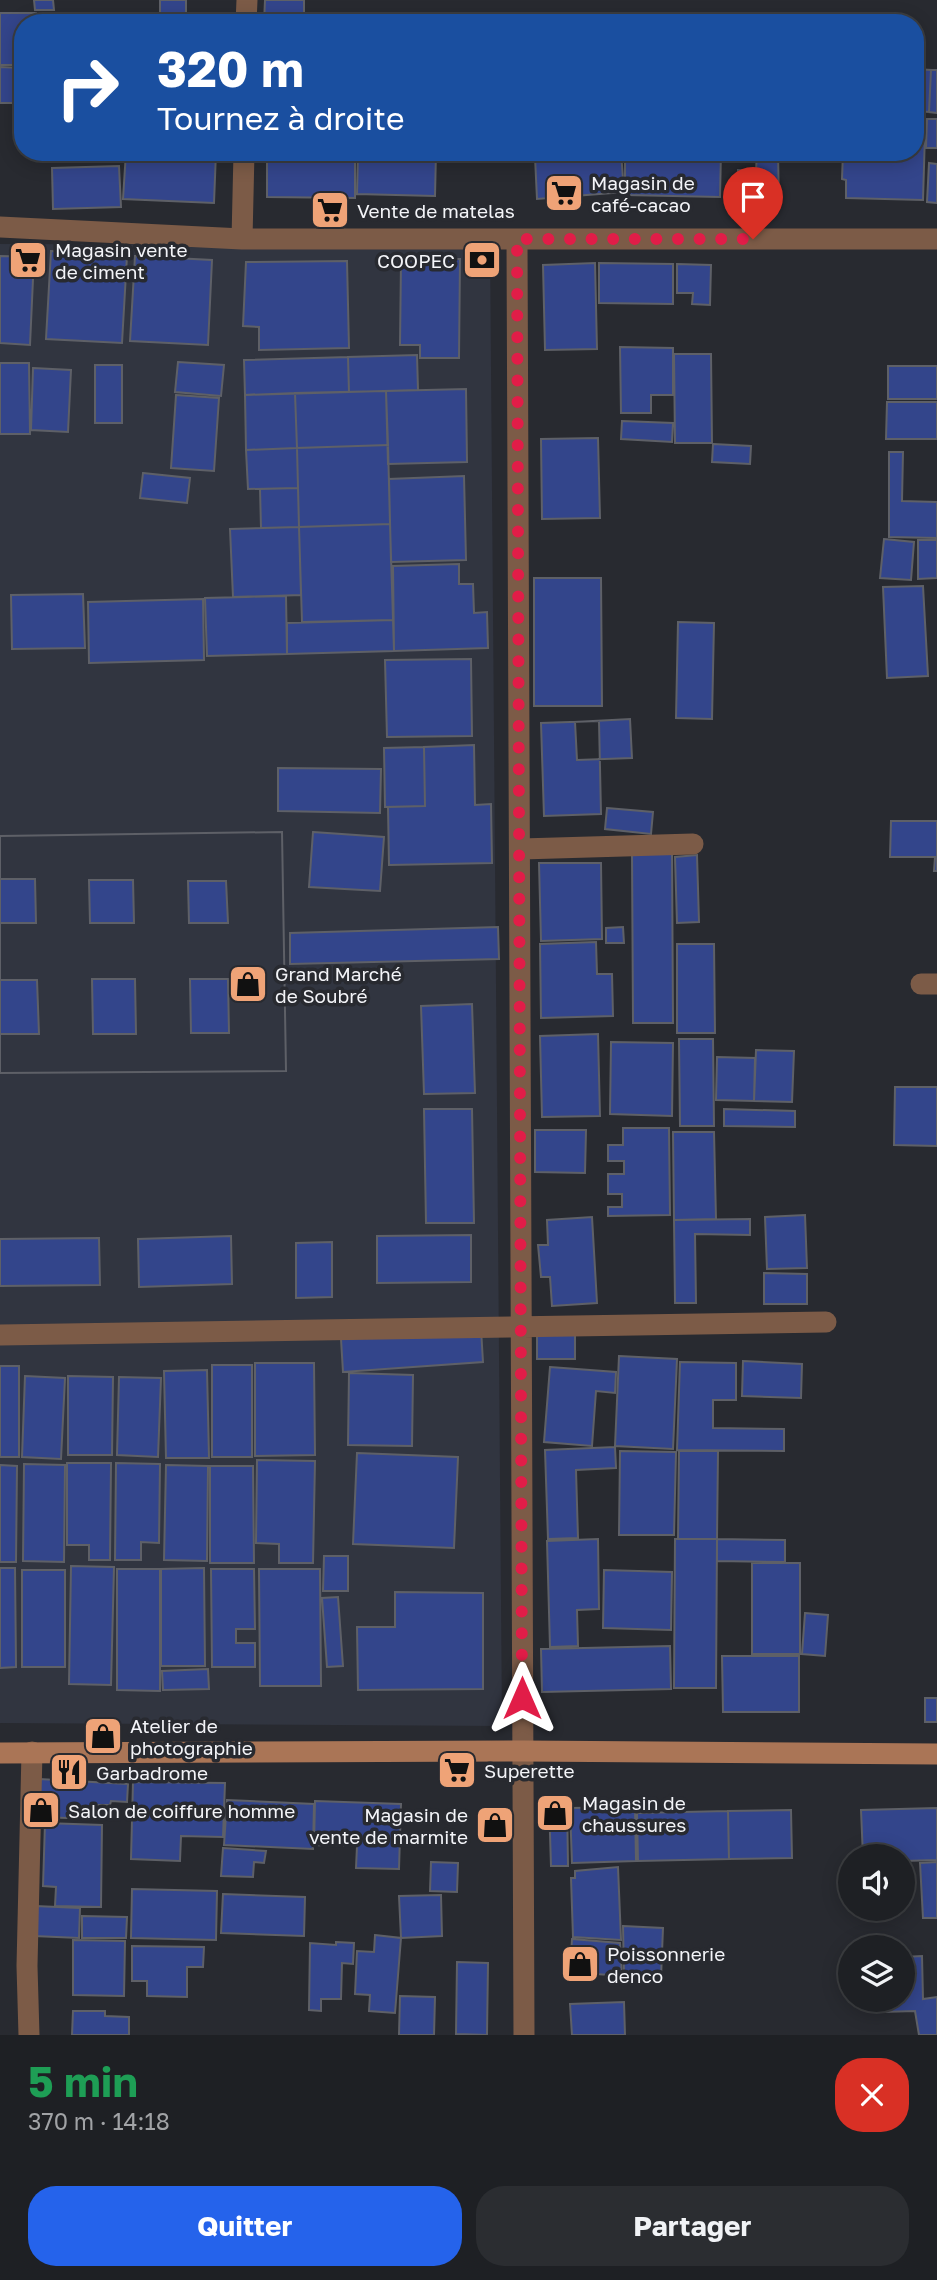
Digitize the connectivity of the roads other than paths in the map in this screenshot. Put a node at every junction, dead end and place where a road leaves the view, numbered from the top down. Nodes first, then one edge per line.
1 (244, 161) edge
2 (0, 227) edge
3 (242, 239) junction
4 (517, 239) junction
5 (937, 239) edge
6 (693, 844) dead end
7 (520, 849) junction
8 (826, 1322) dead end
9 (521, 1326) junction
10 (0, 1335) edge
11 (523, 1751) junction
12 (33, 1752) junction
13 (0, 1753) edge
14 (937, 1754) edge
15 (29, 2035) edge
16 (524, 2035) edge

1 - 3 street
2 - 3 street
3 - 4 street
4 - 5 street
4 - 7 street
6 - 7 street
7 - 9 street
8 - 9 street
9 - 10 street
9 - 11 street
11 - 12 street
11 - 14 street
11 - 16 street
12 - 13 street
12 - 15 street

